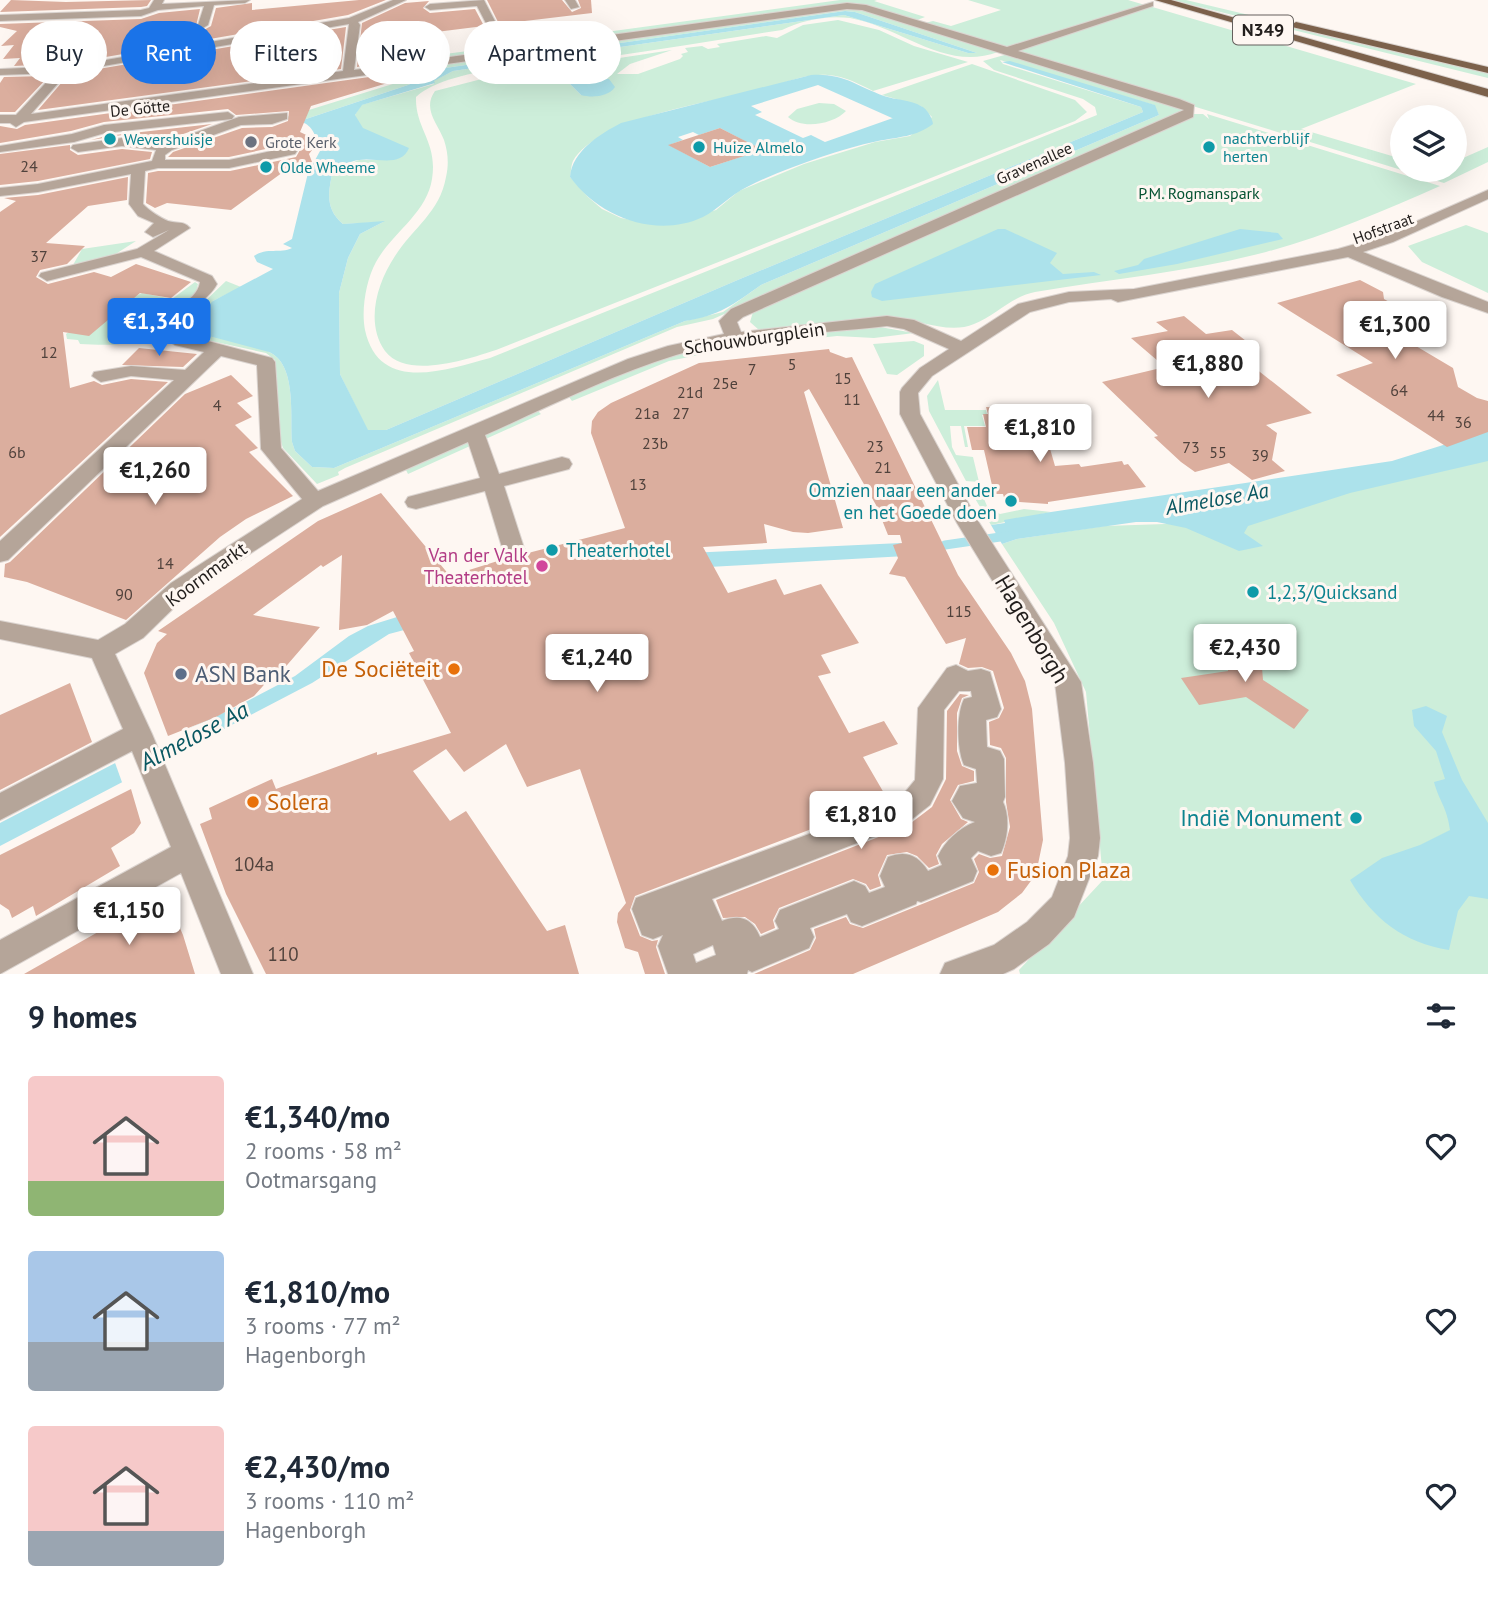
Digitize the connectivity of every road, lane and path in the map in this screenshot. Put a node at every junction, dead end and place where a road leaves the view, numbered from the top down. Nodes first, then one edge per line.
1 (245, 0) edge
2 (401, 0) edge
3 (1192, 0) edge
4 (480, 1) edge
5 (1158, 1) edge
6 (209, 2) junction
7 (24, 3) dead end
8 (154, 6) edge
9 (430, 7) dead end
10 (6, 18) edge
11 (204, 21) edge
12 (351, 21) junction
13 (490, 21) edge
14 (1006, 51) junction
15 (107, 62) edge
16 (1488, 70) edge
17 (21, 71) edge
18 (0, 72) edge
19 (348, 75) junction
20 (1488, 80) edge
21 (51, 84) edge
22 (236, 91) junction
23 (1488, 93) edge
24 (240, 114) junction
25 (0, 119) edge
26 (19, 119) junction
27 (167, 147) junction
28 (1, 151) edge
29 (290, 151) dead end
30 (158, 164) junction
31 (138, 167) junction
32 (1488, 181) edge
33 (37, 188) junction
34 (0, 192) edge
35 (1488, 194) edge
36 (0, 206) edge
37 (160, 226) junction
38 (1352, 246) junction
39 (142, 252) junction
40 (47, 276) dead end
41 (1488, 308) edge
42 (734, 338) junction
43 (961, 348) junction
44 (218, 349) junction
45 (101, 376) dead end
46 (190, 376) junction
47 (474, 432) junction
48 (562, 464) dead end
49 (491, 483) junction
50 (315, 501) junction
51 (416, 502) dead end
52 (0, 554) edge
53 (515, 554) dead end
54 (0, 630) edge
55 (101, 650) junction
56 (146, 750) junction
57 (0, 807) edge
58 (188, 853) junction
59 (0, 958) edge
60 (237, 974) edge
61 (684, 974) edge
62 (708, 974) edge
63 (956, 974) edge

1 - 6 street
2 - 12 street
3 - 16 main road
4 - 9 street
4 - 13 street
5 - 14 street
5 - 20 main road, N349
5 - 23 main road, N349
6 - 8 street
6 - 11 street
7 - 10 street
8 - 10 street
12 - 15 street
12 - 19 street
14 - 19 street, Gravenallee
14 - 42 street, Gravenallee
17 - 18 street
19 - 22 street, Gravenallee
21 - 26 street
22 - 24 street
22 - 26 street, Gravenallee
24 - 27 street, De Götte
24 - 28 street, De Götte
25 - 26 street, Gravenallee
26 - 28 street
27 - 28 street
27 - 30 street
29 - 30 street
30 - 31 street
31 - 33 street
31 - 37 street
32 - 38 street, Hofstraat
33 - 34 street
33 - 36 street
35 - 38 street, Hofstraat
37 - 39 street
37 - 39 street
38 - 41 street
38 - 41 street
38 - 43 street, Hofstraat
39 - 40 street
39 - 44 street
42 - 43 street, Schouwburgplein
42 - 47 street, Schouwburgplein
43 - 63 street, Hagenborgh
44 - 46 street
44 - 50 street
45 - 46 street
46 - 52 street
47 - 49 street
47 - 50 street, Schouwburgplein
48 - 49 street
49 - 51 street
49 - 53 street
50 - 55 street, Koornmarkt
54 - 55 street
55 - 56 street
56 - 57 street
56 - 58 street
58 - 59 street
58 - 60 street
61 - 62 street

